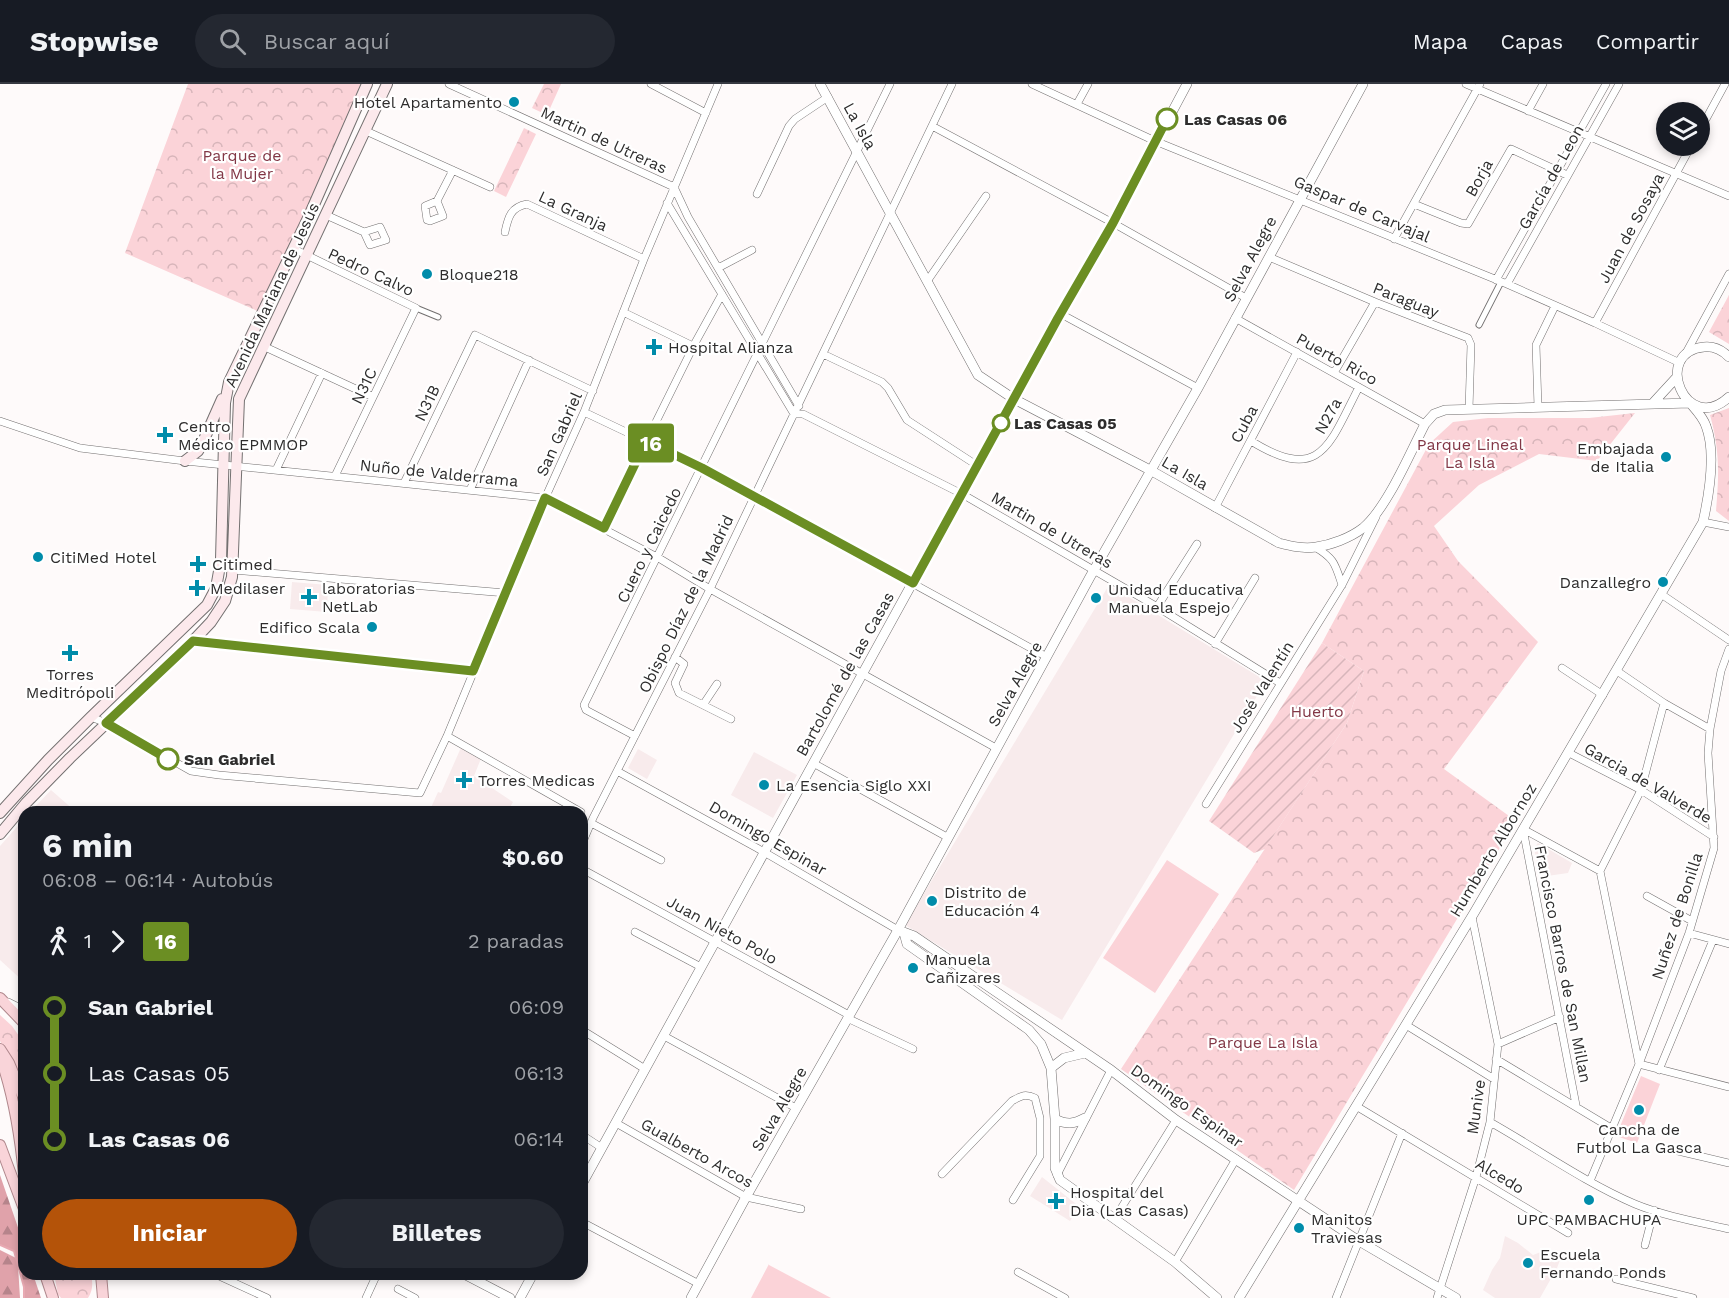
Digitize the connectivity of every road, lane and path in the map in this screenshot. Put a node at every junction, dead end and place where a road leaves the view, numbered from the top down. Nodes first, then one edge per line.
1 (367, 84) edge
2 (387, 84) edge
3 (449, 84) edge
4 (651, 84) edge
5 (718, 84) edge
6 (820, 84) edge
7 (890, 84) edge
8 (952, 84) edge
9 (1032, 84) edge
10 (1088, 84) edge
11 (1187, 84) edge
12 (1363, 84) edge
13 (1466, 84) edge
14 (1543, 84) edge
15 (1606, 84) edge
16 (1619, 84) edge
17 (1725, 84) edge
18 (1478, 87) edge
19 (828, 98) junction
20 (1077, 104) junction
21 (1528, 111) junction
22 (1710, 112) edge
23 (706, 113) junction
24 (932, 126) junction
25 (366, 131) junction
26 (1579, 132) junction
27 (1589, 136) junction
28 (1155, 141) junction
29 (857, 152) junction
30 (1685, 156) edge
31 (453, 170) junction
32 (1557, 171) junction
33 (1676, 173) junction
34 (1567, 175) junction
35 (490, 187) dead end
36 (674, 188) junction
37 (757, 194) dead end
38 (986, 196) dead end
39 (1729, 196) edge
40 (1299, 198) junction
41 (437, 201) dead end
42 (667, 203) junction
43 (1414, 204) junction
44 (890, 213) junction
45 (309, 216) junction
46 (325, 219) junction
47 (1113, 223) junction
48 (364, 232) dead end
49 (505, 232) dead end
50 (1394, 239) junction
51 (294, 249) junction
52 (752, 250) dead end
53 (307, 256) junction
54 (1269, 256) junction
55 (644, 259) junction
56 (718, 268) junction
57 (1729, 274) edge
58 (928, 280) junction
59 (1501, 282) junction
60 (722, 294) junction
61 (1246, 298) junction
62 (1375, 302) junction
63 (1555, 306) junction
64 (416, 308) junction
65 (623, 312) junction
66 (1061, 314) junction
67 (438, 317) dead end
68 (1235, 318) junction
69 (1595, 323) junction
70 (1479, 325) dead end
71 (763, 343) junction
72 (263, 346) junction
73 (693, 346) junction
74 (1297, 352) junction
75 (758, 354) junction
76 (823, 354) junction
77 (1729, 357) edge
78 (529, 360) junction
79 (1682, 360) junction
80 (322, 373) junction
81 (1334, 374) junction
82 (1676, 378) junction
83 (229, 382) junction
84 (1359, 387) junction
85 (1198, 388) junction
86 (593, 391) junction
87 (374, 397) junction
88 (1729, 397) edge
89 (1014, 399) junction
90 (799, 403) junction
91 (1653, 403) junction
92 (1690, 403) junction
93 (1538, 406) junction
94 (1469, 409) junction
95 (584, 412) junction
96 (798, 414) junction
97 (0, 421) edge
98 (1425, 424) junction
99 (646, 441) junction
100 (1251, 441) junction
101 (185, 461) junction
102 (222, 465) junction
103 (235, 466) junction
104 (978, 466) junction
105 (702, 468) junction
106 (276, 470) junction
107 (1150, 470) junction
108 (335, 476) junction
109 (404, 483) junction
110 (470, 490) junction
111 (962, 494) junction
112 (754, 496) junction
113 (545, 498) junction
114 (1384, 502) junction
115 (1215, 508) junction
116 (1703, 522) junction
117 (1729, 527) edge
118 (604, 528) junction
119 (1197, 544) dead end
120 (1315, 547) junction
121 (657, 557) junction
122 (233, 570) junction
123 (1094, 570) junction
124 (1255, 578) dead end
125 (913, 583) junction
126 (1342, 585) junction
127 (710, 589) junction
128 (506, 593) junction
129 (1661, 594) junction
130 (1157, 607) junction
131 (1729, 640) edge
132 (193, 641) junction
133 (1215, 644) junction
134 (1729, 649) edge
135 (675, 657) junction
136 (1047, 657) junction
137 (1562, 668) dead end
138 (473, 671) junction
139 (1617, 671) junction
140 (1725, 672) edge
141 (862, 674) junction
142 (1281, 683) junction
143 (717, 684) dead end
144 (1603, 695) junction
145 (1664, 704) junction
146 (704, 705) junction
147 (91, 717) junction
148 (731, 719) dead end
149 (106, 723) junction
150 (1710, 729) junction
151 (447, 736) junction
152 (635, 736) junction
153 (996, 748) junction
154 (1569, 753) junction
155 (813, 763) junction
156 (617, 771) junction
157 (1641, 790) junction
158 (1206, 804) dead end
159 (23, 806) edge
160 (570, 806) edge
161 (18, 812) edge
162 (0, 813) edge
163 (588, 817) edge
164 (592, 820) junction
165 (1523, 829) junction
166 (588, 830) edge
167 (1, 832) edge
168 (948, 837) junction
169 (1714, 837) junction
170 (764, 852) junction
171 (661, 860) dead end
172 (1600, 871) junction
173 (588, 872) edge
174 (1647, 896) dead end
175 (1472, 917) junction
176 (1692, 921) junction
177 (635, 932) dead end
178 (901, 932) junction
179 (1689, 933) junction
180 (1713, 940) junction
181 (715, 942) junction
182 (1729, 944) edge
183 (701, 967) junction
184 (1, 999) edge
185 (18, 1008) edge
186 (848, 1016) junction
187 (18, 1017) edge
188 (1560, 1017) junction
189 (1406, 1025) junction
190 (588, 1034) edge
191 (664, 1036) junction
192 (1498, 1044) junction
193 (0, 1048) edge
194 (913, 1049) dead end
195 (1085, 1053) junction
196 (0, 1056) edge
197 (1496, 1059) junction
198 (1639, 1064) junction
199 (1052, 1068) junction
200 (645, 1069) junction
201 (1111, 1070) junction
202 (1659, 1070) junction
203 (1494, 1079) junction
204 (18, 1085) edge
205 (1729, 1087) edge
206 (1576, 1105) junction
207 (1356, 1106) junction
208 (796, 1108) junction
209 (1040, 1118) junction
210 (1085, 1118) junction
211 (1055, 1119) junction
212 (1176, 1120) junction
213 (1490, 1122) junction
214 (616, 1123) junction
215 (1611, 1128) junction
216 (18, 1132) edge
217 (1402, 1133) junction
218 (588, 1139) edge
219 (0, 1145) edge
220 (1661, 1146) dead end
221 (602, 1148) junction
222 (1236, 1159) junction
223 (1729, 1163) edge
224 (588, 1173) edge
225 (942, 1174) dead end
226 (1057, 1174) junction
227 (1476, 1177) junction
228 (1590, 1181) junction
229 (18, 1193) edge
230 (746, 1197) junction
231 (1013, 1200) dead end
232 (1299, 1202) junction
233 (801, 1209) dead end
234 (1654, 1210) junction
235 (1114, 1218) junction
236 (588, 1225) edge
237 (1729, 1229) edge
238 (1568, 1233) dead end
239 (1359, 1241) junction
240 (1645, 1245) dead end
241 (1175, 1262) junction
242 (1018, 1272) dead end
243 (1616, 1279) dead end
244 (47, 1280) edge
245 (228, 1280) edge
246 (374, 1280) edge
247 (475, 1280) edge
248 (530, 1280) edge
249 (699, 1284) junction
250 (398, 1289) dead end
251 (1439, 1294) edge
252 (53, 1298) edge
253 (267, 1298) edge
254 (366, 1298) edge
255 (415, 1298) edge
256 (509, 1298) edge
257 (520, 1298) edge
258 (692, 1298) edge
259 (1065, 1298) edge
260 (1217, 1298) edge
261 (1239, 1298) edge
262 (1336, 1298) edge
263 (1456, 1298) edge
264 (1693, 1298) edge

1 - 45 main road, Avenida Mariana de Jesús
2 - 25 main road, Avenida Mariana de Jesús
3 - 36 street, Martin de Utreras
4 - 23 street
5 - 23 street, San Gabriel
6 - 19 street, La Isla
7 - 29 street, Cuero y Caicedo
8 - 24 street
9 - 20 street, Gaspar de Carvajal
10 - 20 street
11 - 28 street, Bartolomé de las Casas
12 - 40 street, Selva Alegre
13 - 18 street
14 - 21 street
15 - 26 street, García de Leon
16 - 27 street, García de Leon
17 - 22 street
18 - 21 street
18 - 43 street
19 - 29 street, La Isla
19 - 37 street
20 - 28 street, Gaspar de Carvajal
21 - 26 street
23 - 36 street, San Gabriel
24 - 44 street
24 - 47 street
25 - 31 street
25 - 46 main road, Avenida Mariana de Jesús
26 - 27 street
26 - 32 street, García de Leon
27 - 33 street
27 - 34 street, García de Leon
28 - 40 street, Gaspar de Carvajal
28 - 47 street, Bartolomé de las Casas
29 - 44 street, La Isla
29 - 71 street, Cuero y Caicedo
30 - 33 street, Juan de Sosaya
31 - 35 street
31 - 41 street
32 - 34 street, Borja
32 - 43 street, Borja
32 - 59 street, García de Leon
33 - 39 street
33 - 69 street, Juan de Sosaya
34 - 59 street, García de Leon
36 - 42 street, San Gabriel
36 - 56 street, Martin de Utreras
38 - 58 street
40 - 50 street, Gaspar de Carvajal
40 - 54 street, Selva Alegre
42 - 55 street, San Gabriel
42 - 60 street
43 - 50 street
44 - 58 street, La Isla
44 - 76 street
45 - 46 main road
45 - 51 main road, Avenida Mariana de Jesús
46 - 48 street
46 - 53 main road, Avenida Mariana de Jesús
47 - 61 street
47 - 66 street, Bartolomé de las Casas
49 - 55 street, La Granja
50 - 59 street, Gaspar de Carvajal
51 - 53 street, Pedro Calvo
51 - 83 main road, Avenida Mariana de Jesús
52 - 56 street
53 - 64 street, Pedro Calvo
53 - 72 main road, Avenida Mariana de Jesús
54 - 61 street, Selva Alegre
54 - 62 street, Paraguay
55 - 65 street, San Gabriel
56 - 71 street, Martin de Utreras
57 - 79 street
58 - 89 street, La Isla
59 - 63 street, Gaspar de Carvajal
59 - 70 street
60 - 73 street
60 - 75 street
61 - 68 street, Selva Alegre
62 - 81 street
62 - 94 street, Paraguay
63 - 69 street, Gaspar de Carvajal
63 - 93 street
64 - 67 street, Pedro Calvo
64 - 87 street, N31C
65 - 73 street
65 - 86 street, San Gabriel
66 - 85 street
66 - 89 street, Bartolomé de las Casas
68 - 74 street, Puerto Rico
68 - 85 street, Selva Alegre
69 - 79 street, Gaspar de Carvajal
71 - 75 street, Cuero y Caicedo
71 - 90 street, Martin de Utreras
72 - 80 street
72 - 103 main road, Avenida Mariana de Jesús
73 - 99 street
74 - 81 street, Puerto Rico
74 - 100 street, Cuba
75 - 96 street
75 - 105 street, Cuero y Caicedo
76 - 90 street
76 - 104 street
77 - 79 street
78 - 86 street
78 - 109 street, N31B
78 - 110 street
79 - 82 street
80 - 87 street
80 - 106 street
81 - 84 street, Puerto Rico
82 - 91 street
82 - 92 street
83 - 101 main road
83 - 102 main road, Avenida Mariana de Jesús
84 - 98 street, Puerto Rico
84 - 100 street, N27a
85 - 107 street, Selva Alegre
86 - 95 street, San Gabriel
87 - 108 street, N31C
88 - 92 street
89 - 104 street, Bartolomé de las Casas
89 - 107 street, La Isla
90 - 96 street, Martin de Utreras
91 - 92 street
91 - 93 street
92 - 116 street, Humberto Albornoz
93 - 94 street
94 - 98 street
95 - 99 street
95 - 113 street, San Gabriel
96 - 111 street, Martin de Utreras
96 - 112 street, Obispo Díaz de la Madrid
97 - 101 street, Nuño de Valderrama
98 - 114 street, La Isla
99 - 105 street
99 - 118 street
100 - 115 street, Cuba
101 - 102 street, Nuño de Valderrama
102 - 103 street, Nuño de Valderrama
102 - 147 main road, Avenida Mariana de Jesús
103 - 106 street, Nuño de Valderrama
103 - 122 main road, Avenida Mariana de Jesús
104 - 111 street, Bartolomé de las Casas
105 - 112 street
105 - 121 street, Cuero y Caicedo
106 - 108 street, Nuño de Valderrama
107 - 115 street, La Isla
107 - 123 street, Selva Alegre
108 - 109 street, Nuño de Valderrama
109 - 110 street, Nuño de Valderrama
110 - 113 street, Nuño de Valderrama
111 - 123 street, Martin de Utreras
111 - 125 street, Bartolomé de las Casas
112 - 125 street
112 - 127 street, Obispo Díaz de la Madrid
113 - 118 street, Nuño de Valderrama
113 - 128 street, San Gabriel
114 - 120 street, La Isla
114 - 126 street, José Valentín
115 - 120 street, La Isla
116 - 117 street
116 - 129 street, Humberto Albornoz
118 - 121 street, Nuño de Valderrama
119 - 130 street
120 - 126 street
121 - 127 street, Nuño de Valderrama
121 - 152 street, Cuero y Caicedo
122 - 128 street
122 - 132 main road, Avenida Mariana de Jesús
123 - 130 street, Martin de Utreras
123 - 136 street, Selva Alegre
124 - 133 street
125 - 136 street
125 - 141 street, Bartolomé de las Casas
126 - 142 street, José Valentín
127 - 135 street, Obispo Díaz de la Madrid
127 - 141 street, Nuño de Valderrama
128 - 138 street, San Gabriel
129 - 131 street
129 - 139 street, Humberto Albornoz
130 - 133 street, Martin de Utreras
132 - 138 street
132 - 149 main road, Avenida Mariana de Jesús
133 - 142 street, Martin de Utreras
134 - 140 street, Nuñez de Bonilla
135 - 146 street
135 - 152 street, Obispo Díaz de la Madrid
136 - 153 street, Selva Alegre
137 - 144 street
138 - 151 street, San Gabriel
139 - 144 street, Humberto Albornoz
139 - 145 street
140 - 150 street, Nuñez de Bonilla
141 - 153 street, Nuño de Valderrama
141 - 155 street, Bartolomé de las Casas
142 - 158 street, José Valentín
143 - 146 street
144 - 154 street, Humberto Albornoz
145 - 150 street
145 - 157 street
146 - 148 street
147 - 149 street
147 - 162 main road, Avenida Mariana de Jesús
149 - 151 street, San Gabriel
149 - 159 main road, Avenida Mariana de Jesús
150 - 169 street, Nuñez de Bonilla
151 - 160 street
152 - 156 street, Obispo Díaz de la Madrid
153 - 168 street, Selva Alegre
154 - 157 street, Garcia de Valverde
154 - 165 street, Humberto Albornoz
155 - 168 street
155 - 170 street, Bartolomé de las Casas
156 - 164 street, Obispo Díaz de la Madrid
156 - 170 street, Domingo Espinar
157 - 169 street, Garcia de Valverde
157 - 172 street
161 - 167 main road, Avenida Mariana de Jesús
163 - 164 street
164 - 166 street, Obispo Díaz de la Madrid
164 - 171 street
165 - 172 street
165 - 175 street, Humberto Albornoz
165 - 188 street, Francisco Barros de San Millan
168 - 178 street, Selva Alegre
169 - 176 street, Nuñez de Bonilla
170 - 178 street, Domingo Espinar
170 - 181 street, Bartolomé de las Casas
172 - 198 street
173 - 181 street, Juan Nieto Polo
174 - 176 street
175 - 189 street, Humberto Albornoz
175 - 192 street, Munive
176 - 179 street, Nuñez de Bonilla
177 - 183 street
178 - 186 street, Selva Alegre
178 - 195 street, Domingo Espinar
178 - 199 street, Domingo Espinar
179 - 180 street
179 - 198 street, Nuñez de Bonilla
180 - 182 street
180 - 202 street
181 - 183 street, Bartolomé de las Casas
181 - 186 street, Juan Nieto Polo
183 - 191 street, Bartolomé de las Casas
184 - 185 street
184 - 187 main road
186 - 194 street, Juan Nieto Polo
186 - 208 street, Selva Alegre
188 - 192 street
188 - 206 street, Francisco Barros de San Millan
189 - 203 street
189 - 207 street, Humberto Albornoz
190 - 200 street
191 - 200 street, Bartolomé de las Casas
191 - 208 street
192 - 197 street, Munive
193 - 204 main road
195 - 199 street
195 - 201 street, Domingo Espinar
196 - 216 main road
197 - 203 street, Munive
197 - 206 street
198 - 202 street
198 - 215 street, Nuñez de Bonilla
199 - 211 street, Domingo Espinar
200 - 214 street, Bartolomé de las Casas
201 - 210 street
201 - 212 street, Domingo Espinar
202 - 205 street
203 - 213 street, Munive
206 - 215 street
207 - 217 street, Alcedo
207 - 232 street, Humberto Albornoz
208 - 230 street, Selva Alegre
209 - 211 street
209 - 225 street
209 - 231 street
210 - 211 street
210 - 226 street
211 - 226 street, Domingo Espinar
212 - 222 street, Domingo Espinar
212 - 235 street
213 - 227 street, Munive
213 - 228 street
214 - 221 street, Bartolomé de las Casas
214 - 230 street, Gualberto Arcos
215 - 228 street, Nuñez de Bonilla
217 - 227 street, Alcedo
217 - 239 street
218 - 221 street
219 - 229 main road
220 - 223 street
221 - 224 street, Bartolomé de las Casas
222 - 232 street, Domingo Espinar
222 - 241 street
226 - 235 street
227 - 238 street, Alcedo
227 - 251 street, Munive
228 - 234 street
230 - 233 street, Gualberto Arcos
230 - 249 street, Selva Alegre
232 - 239 street, Domingo Espinar
232 - 261 street, Humberto Albornoz
234 - 237 street
234 - 240 street
235 - 241 street
236 - 249 street
239 - 251 street, Domingo Espinar
239 - 262 street
241 - 260 street
242 - 259 street
243 - 264 street
244 - 252 main road
245 - 253 street
246 - 254 street
247 - 256 street
248 - 257 street
249 - 258 street, Selva Alegre
250 - 255 street
251 - 263 street, Domingo Espinar

